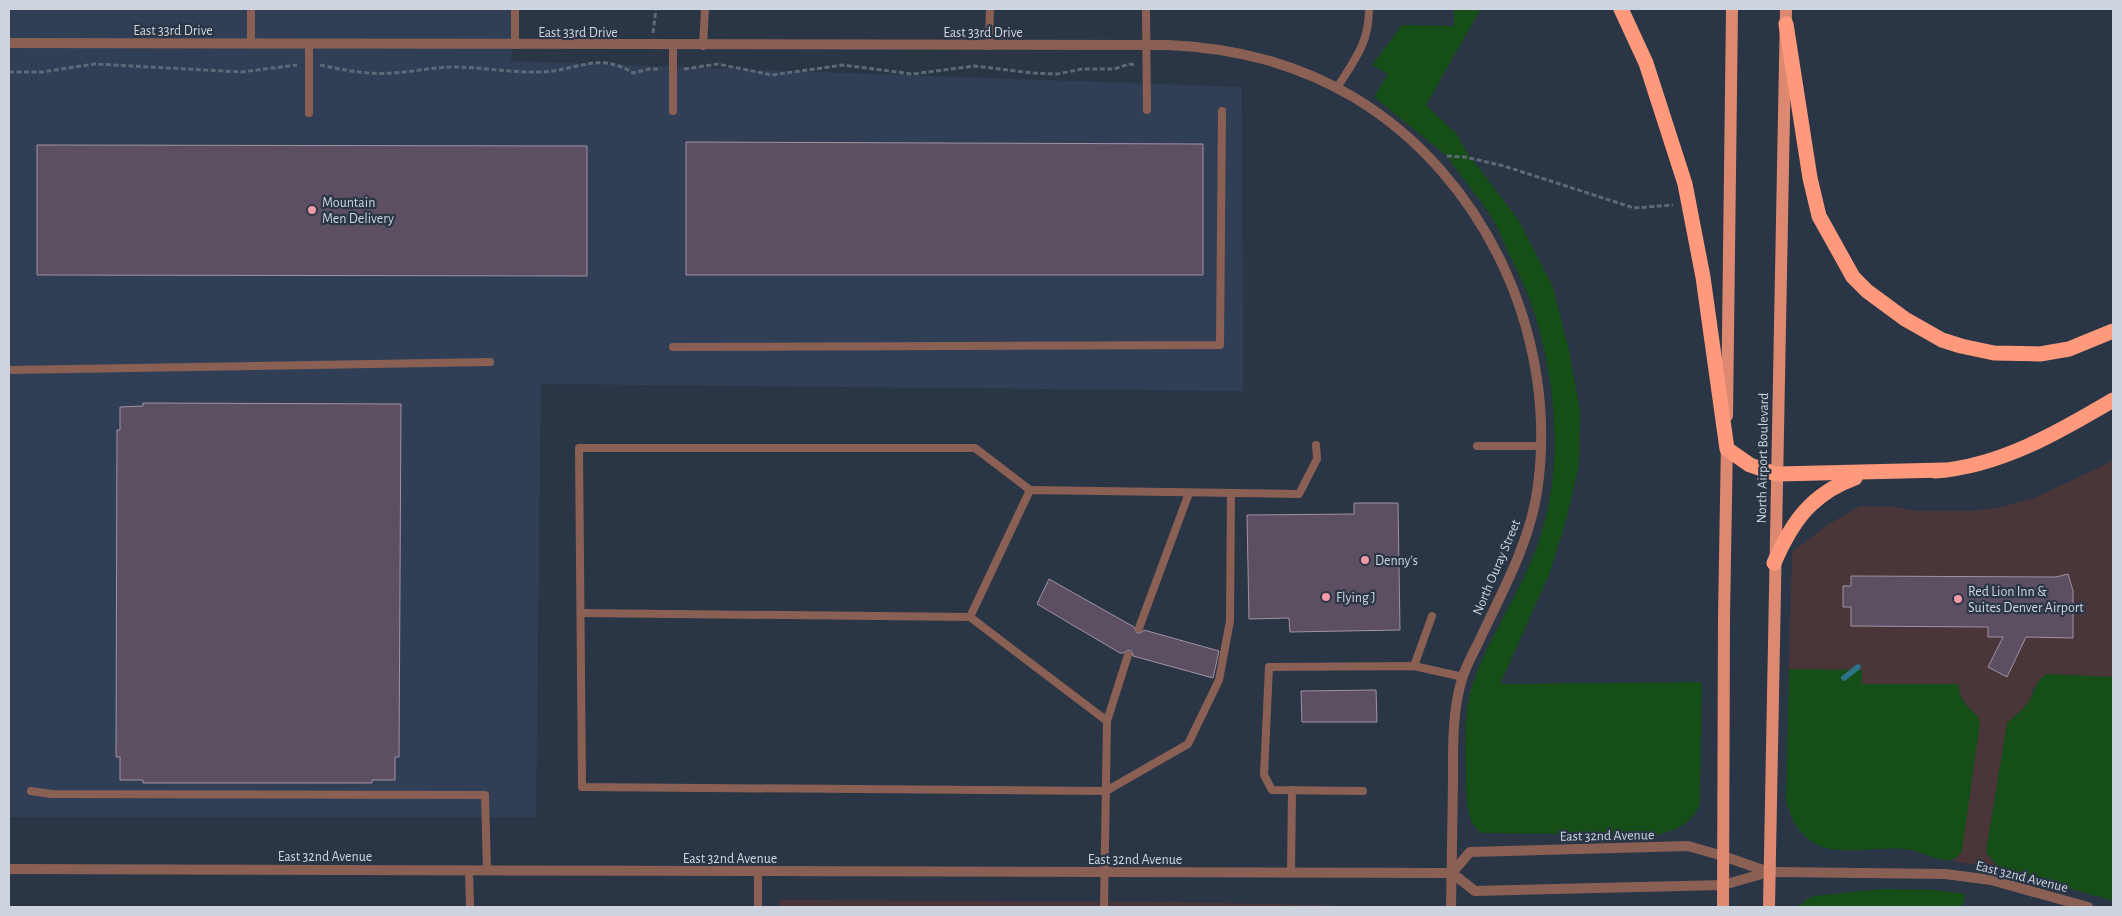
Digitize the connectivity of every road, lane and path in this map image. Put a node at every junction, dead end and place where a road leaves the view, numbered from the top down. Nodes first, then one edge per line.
1 (251, 9) edge
2 (515, 9) edge
3 (656, 9) edge
4 (705, 9) edge
5 (990, 9) edge
6 (1146, 9) edge
7 (1369, 9) edge
8 (1621, 9) edge
9 (1732, 9) edge
10 (1786, 16) edge
11 (9, 43) edge
12 (251, 44) junction
13 (309, 45) junction
14 (515, 45) junction
15 (1147, 45) junction
16 (653, 46) junction
17 (673, 46) junction
18 (703, 46) junction
19 (989, 46) junction
20 (309, 62) junction
21 (1147, 66) junction
22 (673, 69) junction
23 (9, 72) edge
24 (1337, 88) junction
25 (1147, 110) dead end
26 (673, 111) dead end
27 (1222, 111) dead end
28 (308, 113) dead end
29 (1447, 156) dead end
30 (1673, 205) dead end
31 (2113, 331) edge
32 (674, 347) dead end
33 (490, 362) dead end
34 (9, 370) edge
35 (2113, 400) edge
36 (1316, 444) dead end
37 (1477, 446) dead end
38 (1540, 446) junction
39 (1727, 449) junction
40 (1944, 470) junction
41 (1776, 474) junction
42 (1030, 490) junction
43 (1189, 493) junction
44 (1231, 494) junction
45 (1774, 563) junction
46 (581, 613) junction
47 (1432, 616) dead end
48 (970, 617) junction
49 (1139, 628) dead end
50 (1128, 655) dead end
51 (1414, 666) junction
52 (1463, 677) junction
53 (1107, 721) junction
54 (1292, 790) junction
55 (31, 791) dead end
56 (1106, 791) junction
57 (1363, 791) dead end
58 (1723, 856) junction
59 (9, 869) edge
60 (470, 871) junction
61 (487, 871) junction
62 (758, 872) junction
63 (1105, 872) junction
64 (1769, 872) junction
65 (1292, 873) junction
66 (1452, 873) junction
67 (1723, 885) junction
68 (470, 907) edge
69 (758, 907) edge
70 (1104, 907) edge
71 (1451, 907) edge
72 (1723, 907) edge
73 (1769, 907) edge
74 (2088, 907) edge

1 - 12 lane
2 - 14 lane
3 - 16 path
4 - 18 lane
5 - 19 lane
6 - 15 lane
7 - 24 lane
8 - 39 highway
9 - 39 main road
10 - 31 highway
10 - 41 main road, North Airport Boulevard
11 - 12 street, East 33rd Drive
12 - 13 street, East 33rd Drive
13 - 14 street, East 33rd Drive
13 - 20 lane
14 - 16 street, East 33rd Drive
15 - 19 street, East 33rd Drive
15 - 21 lane
15 - 24 street, North Ouray Street
16 - 17 street, East 33rd Drive
17 - 18 street, East 33rd Drive
17 - 22 lane
18 - 19 street, East 33rd Drive
20 - 22 path
20 - 23 path
20 - 28 lane
21 - 22 path
21 - 25 lane
22 - 26 lane
24 - 38 street, North Ouray Street
27 - 32 lane
29 - 30 path
33 - 34 lane
35 - 40 highway
36 - 44 lane
37 - 38 lane
38 - 52 street, North Ouray Street
39 - 41 highway
39 - 58 main road
40 - 41 highway
40 - 45 highway
41 - 45 main road, North Airport Boulevard
42 - 43 lane
42 - 46 lane
42 - 48 lane
43 - 44 lane
43 - 49 lane
44 - 56 lane
45 - 64 main road, North Airport Boulevard
46 - 48 lane
46 - 56 lane
47 - 51 lane
48 - 53 lane
50 - 53 lane
51 - 52 lane
51 - 54 lane
52 - 66 street, North Ouray Street
53 - 56 lane
54 - 57 lane
54 - 65 lane
55 - 61 lane
56 - 63 lane
58 - 64 street, East 32nd Avenue
58 - 66 street, East 32nd Avenue
58 - 67 main road
59 - 60 street, East 32nd Avenue
60 - 61 street, East 32nd Avenue
60 - 68 lane
61 - 62 street, East 32nd Avenue
62 - 63 street, East 32nd Avenue
62 - 69 lane
63 - 65 street, East 32nd Avenue
63 - 70 lane
64 - 67 street, East 32nd Avenue
64 - 73 main road, North Airport Boulevard
64 - 74 street, East 32nd Avenue
65 - 66 street, East 32nd Avenue
66 - 67 street, East 32nd Avenue
66 - 71 street, North Ouray Street
67 - 72 main road

